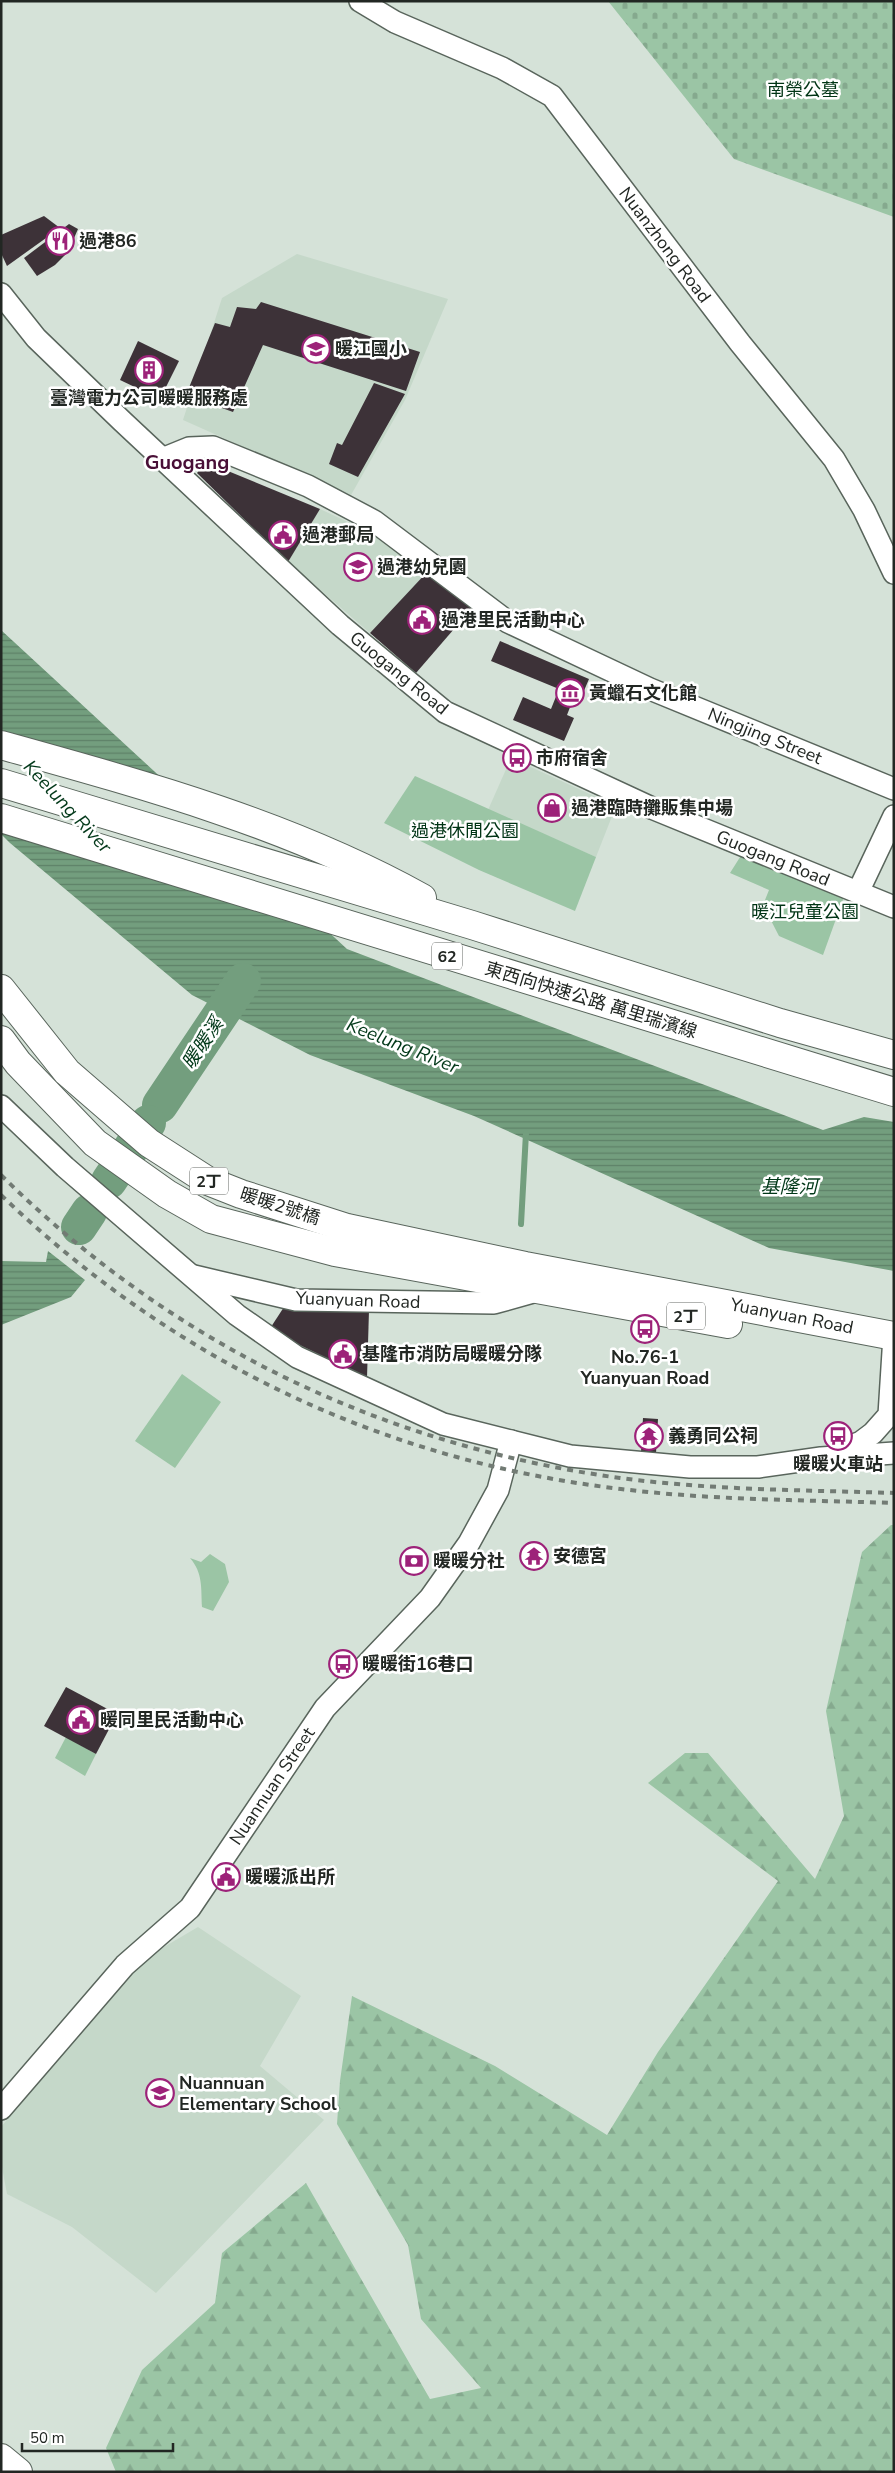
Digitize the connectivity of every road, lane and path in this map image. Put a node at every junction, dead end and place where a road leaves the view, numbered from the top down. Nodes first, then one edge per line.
1 (360, 1) edge
2 (1, 294) edge
3 (162, 458) junction
4 (894, 574) edge
5 (1, 745) edge
6 (1, 783) edge
7 (894, 789) edge
8 (894, 816) edge
9 (1, 818) edge
10 (858, 892) junction
11 (894, 907) edge
12 (472, 925) junction
13 (1, 989) edge
14 (1, 1040) edge
15 (894, 1055) edge
16 (894, 1092) edge
17 (1, 1106) edge
18 (481, 1267) junction
19 (189, 1275) junction
20 (541, 1290) junction
21 (893, 1345) edge
22 (511, 1442) junction
23 (894, 1453) edge
24 (821, 1458) junction
25 (1, 2109) edge
26 (1, 2458) edge
27 (18, 2472) edge

1 - 4 street, Nuanzhong Road
2 - 3 street, Guogang Road
3 - 7 street, Ningjing Street
3 - 10 street, Guogang Road
5 - 12 main road
6 - 12 main road, 東西向快速公路 萬里瑞濱線 / 62
8 - 10 street
9 - 16 main road, 東西向快速公路 萬里瑞濱線 / 62
10 - 11 street, Guogang Road
12 - 15 main road, 東西向快速公路 萬里瑞濱線 / 62
13 - 18 main road, 暖暖2號橋 / 2丁
14 - 18 main road, 暖暖2號橋 / 2丁
17 - 19 street, Yuanyuan Road
18 - 20 main road, Yuanyuan Road / 2丁
18 - 21 main road, Yuanyuan Road / 2丁
19 - 20 street, Yuanyuan Road
19 - 22 street
20 - 21 main road, Yuanyuan Road / 2丁
21 - 24 street
22 - 24 street
22 - 25 street, Nuannuan Street
23 - 24 street
26 - 27 main road

